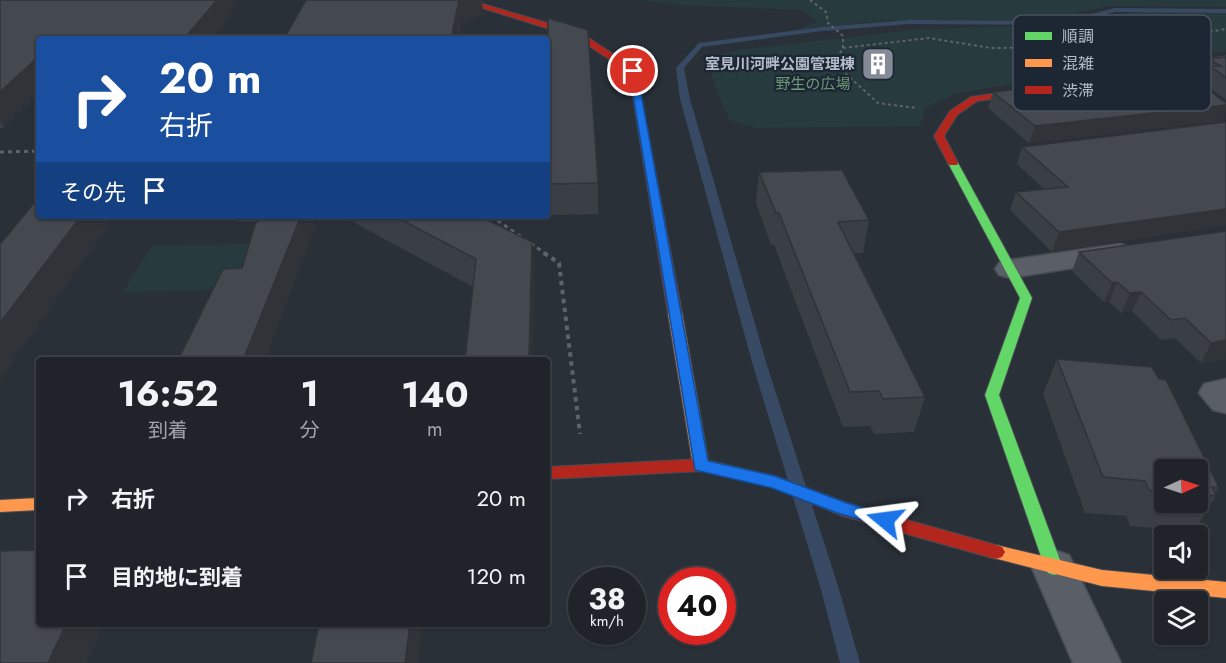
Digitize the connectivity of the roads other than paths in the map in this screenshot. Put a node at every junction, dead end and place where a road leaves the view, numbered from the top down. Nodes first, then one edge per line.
1 (461, 0) edge
2 (1226, 63) edge
3 (1211, 65) edge
4 (1013, 93) edge
5 (1146, 249) edge
6 (1010, 269) junction
7 (1226, 391) edge
8 (1226, 401) edge
9 (701, 465) junction
10 (550, 473) edge
11 (36, 504) edge
12 (0, 506) edge
13 (1054, 568) junction
14 (1226, 590) edge
15 (1097, 663) edge

1 - 9 street
2 - 3 street
4 - 6 street
5 - 6 street
6 - 13 street
7 - 8 street
9 - 10 street
9 - 13 street
11 - 12 street
13 - 14 street
13 - 15 street

